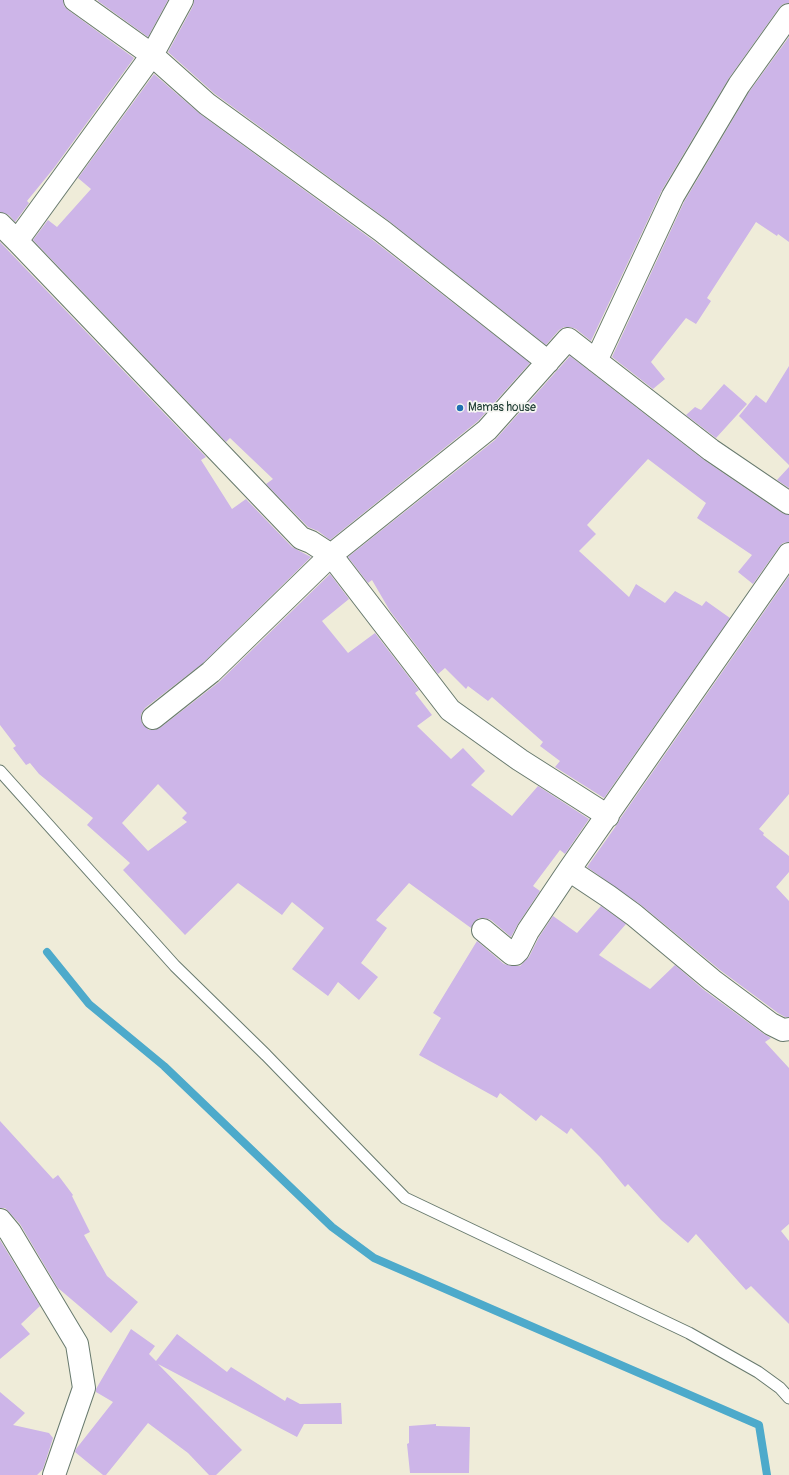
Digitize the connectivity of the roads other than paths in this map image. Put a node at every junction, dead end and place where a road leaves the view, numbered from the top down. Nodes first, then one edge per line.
1 (75, 0) edge
2 (182, 0) edge
3 (789, 14) edge
4 (152, 55) junction
5 (0, 224) edge
6 (17, 240) junction
7 (596, 361) junction
8 (548, 362) junction
9 (789, 502) edge
10 (789, 554) edge
11 (331, 555) junction
12 (153, 718) dead end
13 (0, 771) edge
14 (608, 816) junction
15 (569, 870) junction
16 (483, 930) dead end
17 (789, 1029) edge
18 (0, 1220) edge
19 (789, 1398) edge
20 (54, 1475) edge

1 - 4 street
2 - 4 street
3 - 7 street
4 - 6 street
4 - 8 street
5 - 6 street
6 - 11 street
7 - 8 street
7 - 9 street
8 - 11 street
10 - 14 street
11 - 12 street
11 - 14 street
13 - 19 lane
14 - 15 street
15 - 16 street
15 - 17 street
18 - 20 street

